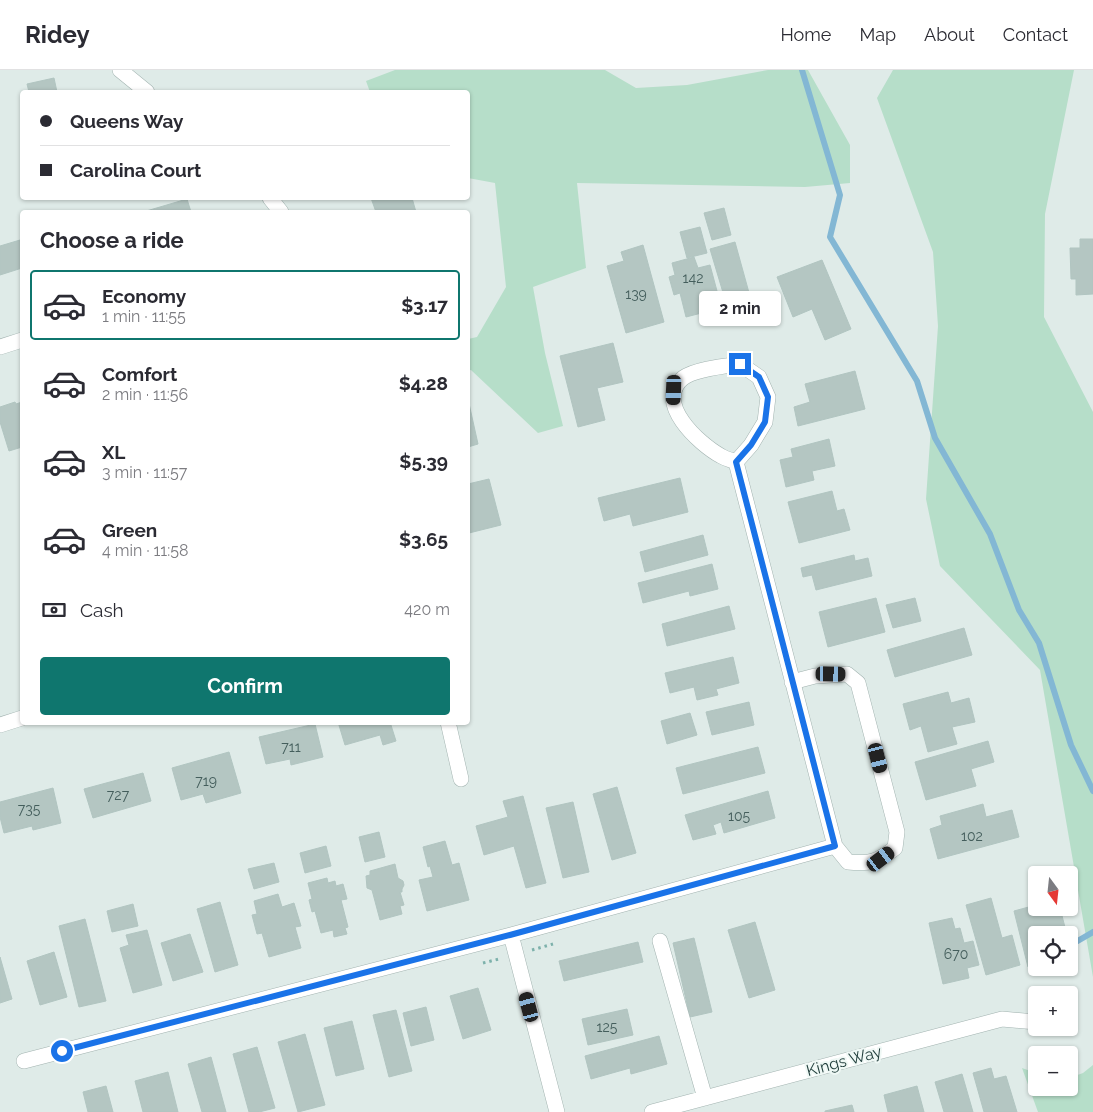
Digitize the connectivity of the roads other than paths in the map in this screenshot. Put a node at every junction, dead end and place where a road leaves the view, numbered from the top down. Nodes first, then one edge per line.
1 (120, 70) edge
2 (144, 90) edge
3 (272, 200) edge
4 (279, 210) edge
5 (20, 341) edge
6 (0, 347) edge
7 (736, 462) junction
8 (792, 682) junction
9 (20, 719) edge
10 (0, 724) edge
11 (449, 725) edge
12 (462, 779) dead end
13 (835, 846) junction
14 (510, 935) junction
15 (660, 942) dead end
16 (1028, 1021) edge
17 (24, 1061) dead end
18 (705, 1098) junction
19 (557, 1112) edge
20 (652, 1112) edge

1 - 2 street
3 - 4 street
5 - 6 street
7 - 7 street
7 - 8 street
8 - 13 street
8 - 13 street
9 - 10 street
11 - 12 street
13 - 14 street
14 - 17 street
14 - 19 street
15 - 18 street
16 - 18 street, Kings Way
18 - 20 street, Kings Way

